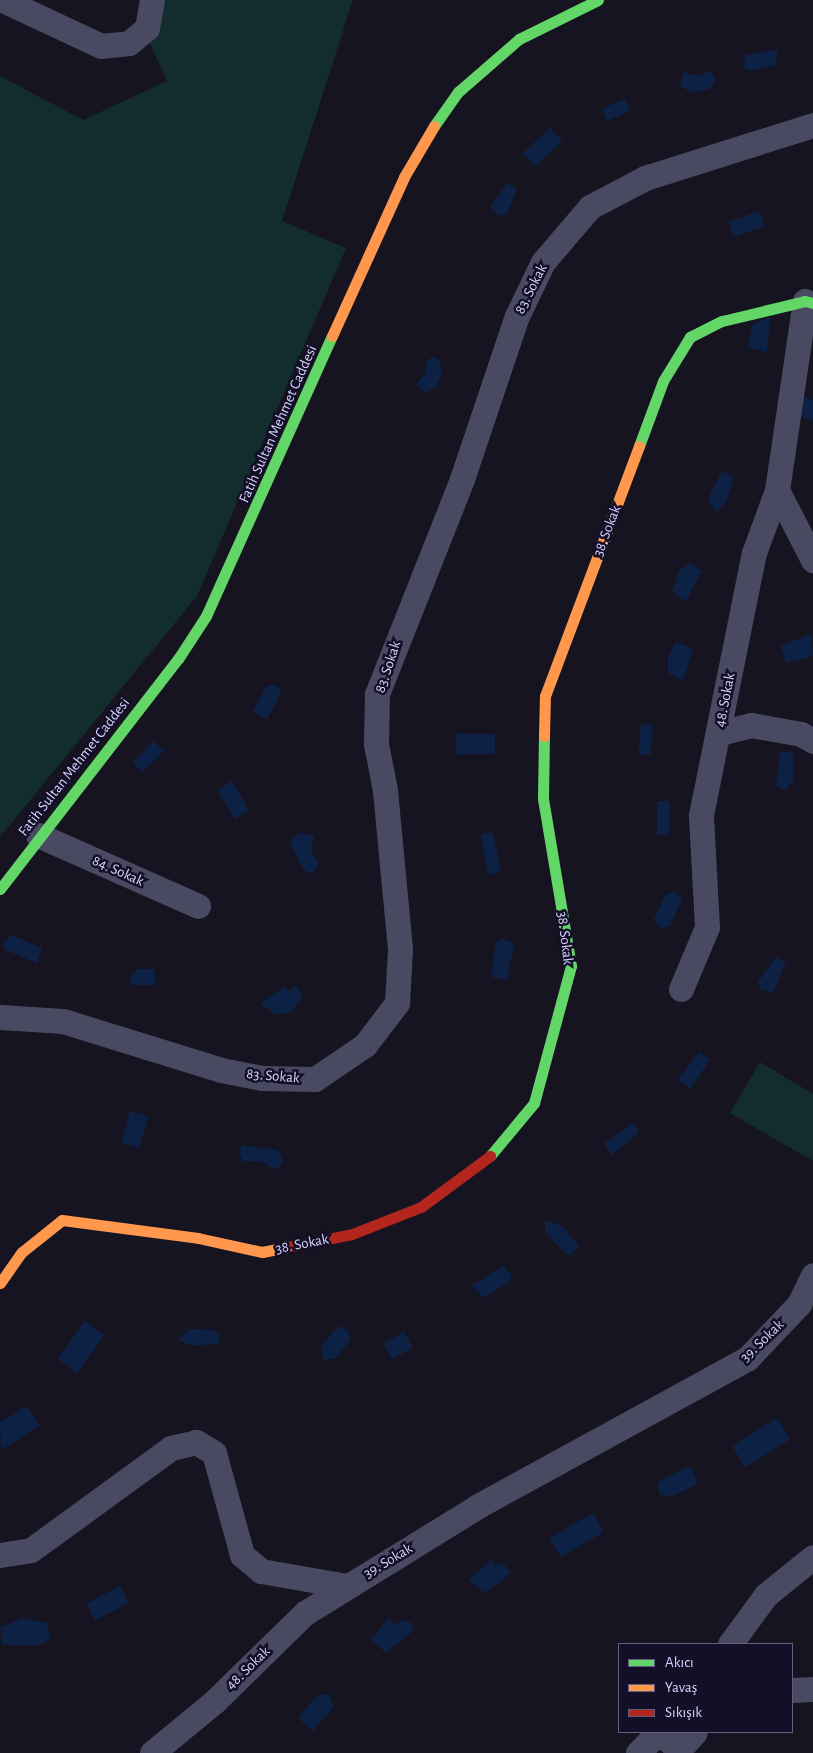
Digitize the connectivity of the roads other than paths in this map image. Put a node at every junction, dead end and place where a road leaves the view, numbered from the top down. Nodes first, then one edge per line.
1 (3, 0) edge
2 (152, 0) edge
3 (598, 0) edge
4 (813, 125) edge
5 (809, 302) edge
6 (777, 490) junction
7 (813, 560) edge
8 (719, 733) junction
9 (813, 741) edge
10 (38, 835) junction
11 (0, 889) edge
12 (198, 906) dead end
13 (681, 989) dead end
14 (0, 1017) edge
15 (813, 1275) edge
16 (0, 1283) edge
17 (0, 1555) edge
18 (813, 1557) edge
19 (347, 1586) junction
20 (731, 1643) edge
21 (813, 1688) edge
22 (793, 1690) edge
23 (656, 1733) edge
24 (658, 1733) edge
25 (694, 1733) edge
26 (152, 1753) edge
27 (638, 1753) edge

1 - 2 street
3 - 10 street, Fatih Sultan Mehmet Caddesi
4 - 14 street, 83. Sokak
5 - 6 street, 38. Sokak
5 - 16 street, 38. Sokak
6 - 7 street
6 - 8 street, 48. Sokak
8 - 9 street
8 - 13 street, 48. Sokak
10 - 11 street, Fatih Sultan Mehmet Caddesi
10 - 12 street, 84. Sokak
15 - 19 street, 39. Sokak
17 - 19 street, 39. Sokak
18 - 20 street
19 - 26 street, 48. Sokak
21 - 22 street
23 - 27 street
24 - 25 street

